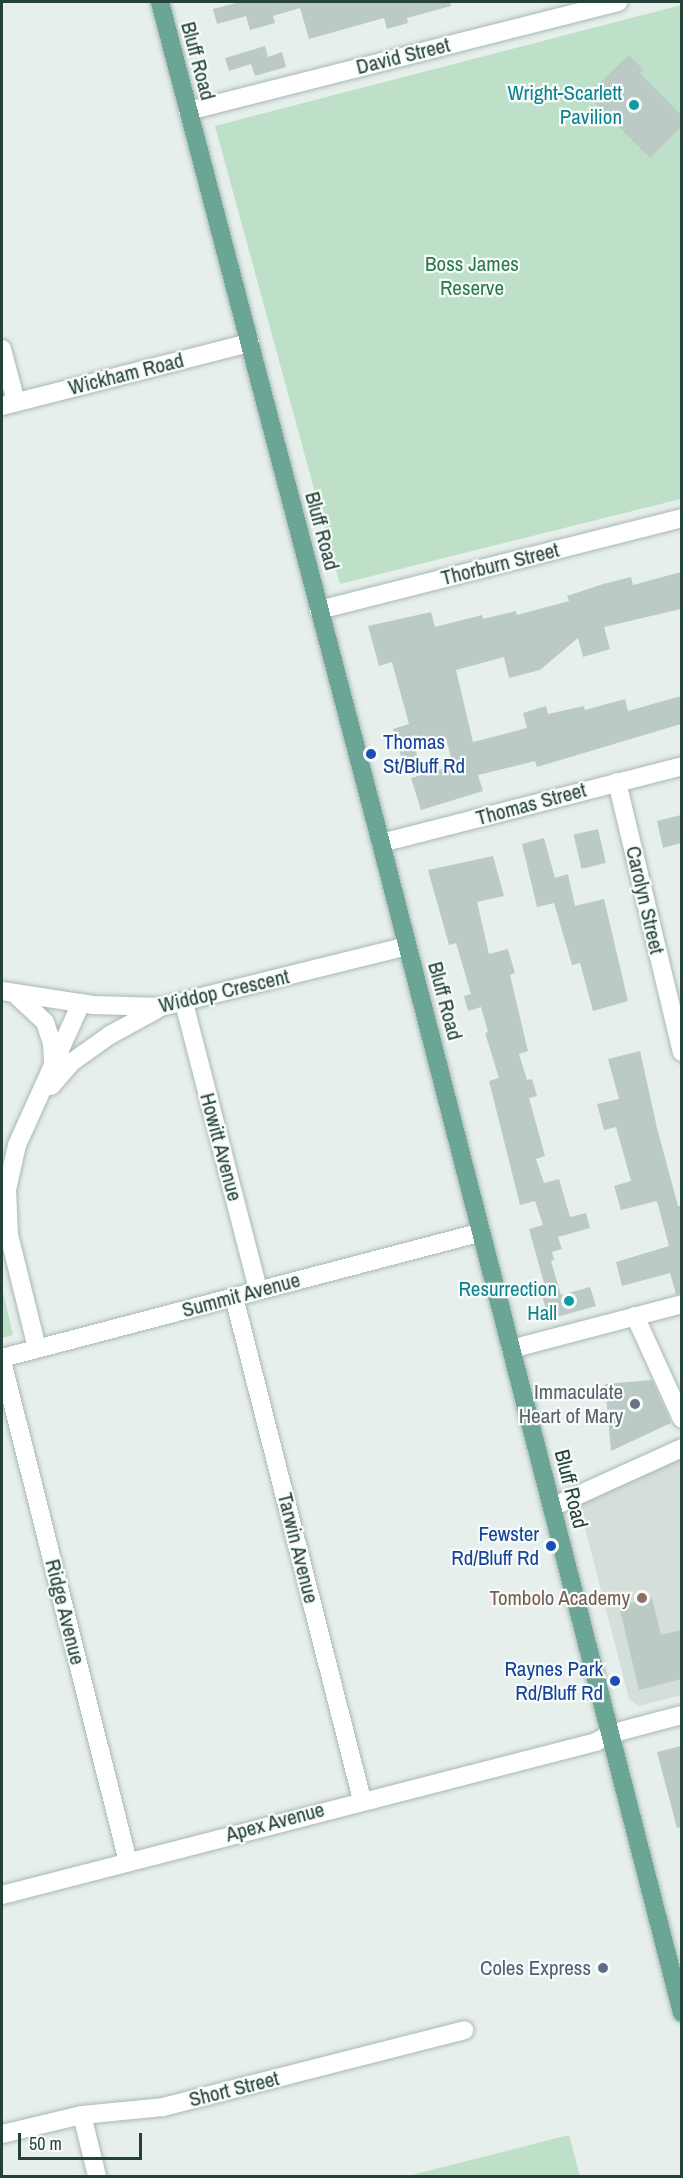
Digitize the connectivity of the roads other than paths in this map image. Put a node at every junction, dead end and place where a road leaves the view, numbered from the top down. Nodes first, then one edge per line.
1 (160, 2) edge
2 (618, 2) edge
3 (188, 111) junction
4 (250, 343) junction
5 (2, 350) edge
6 (9, 404) edge
7 (681, 518) edge
8 (319, 610) junction
9 (681, 766) edge
10 (617, 782) junction
11 (381, 843) junction
12 (407, 946) junction
13 (8, 992) edge
14 (184, 1003) junction
15 (88, 1004) junction
16 (161, 1007) junction
17 (681, 1052) edge
18 (57, 1069) junction
19 (481, 1232) junction
20 (258, 1290) junction
21 (234, 1297) junction
22 (681, 1304) edge
23 (635, 1316) junction
24 (37, 1348) junction
25 (511, 1349) junction
26 (2, 1360) edge
27 (681, 1419) edge
28 (681, 1448) edge
29 (552, 1507) junction
30 (681, 1715) edge
31 (610, 1734) junction
32 (362, 1800) junction
33 (128, 1862) junction
34 (2, 1895) edge
35 (681, 2013) edge
36 (464, 2030) dead end
37 (82, 2115) junction
38 (2, 2134) edge
39 (97, 2176) edge

1 - 3 main road, Bluff Road
2 - 3 street, David Street
3 - 4 main road, Bluff Road
4 - 6 street, Wickham Road
4 - 8 main road, Bluff Road
5 - 6 street
7 - 8 street, Thorburn Street
8 - 11 main road, Bluff Road
9 - 10 street, Thomas Street
10 - 11 street, Thomas Street
10 - 17 street, Carolyn Street
11 - 12 main road, Bluff Road
12 - 14 street, Widdop Crescent
12 - 19 main road, Bluff Road
13 - 15 street, Widdop Crescent
13 - 18 street
14 - 16 street, Widdop Crescent
14 - 20 street, Howitt Avenue
15 - 16 street, Widdop Crescent
15 - 18 street
16 - 18 street
18 - 24 street
19 - 20 street, Summit Avenue
19 - 25 main road, Bluff Road
20 - 21 street, Summit Avenue
21 - 24 street, Summit Avenue
21 - 32 street, Tarwin Avenue
22 - 23 street
23 - 25 street
23 - 27 street
24 - 26 street, Summit Avenue
25 - 29 main road, Bluff Road
26 - 33 street, Ridge Avenue
28 - 29 street
29 - 31 main road, Bluff Road
30 - 31 street, Apex Avenue
31 - 32 street, Apex Avenue
31 - 35 main road, Bluff Road
32 - 33 street, Apex Avenue
33 - 34 street, Apex Avenue
36 - 37 street, Short Street
37 - 38 street, Short Street
37 - 39 street

